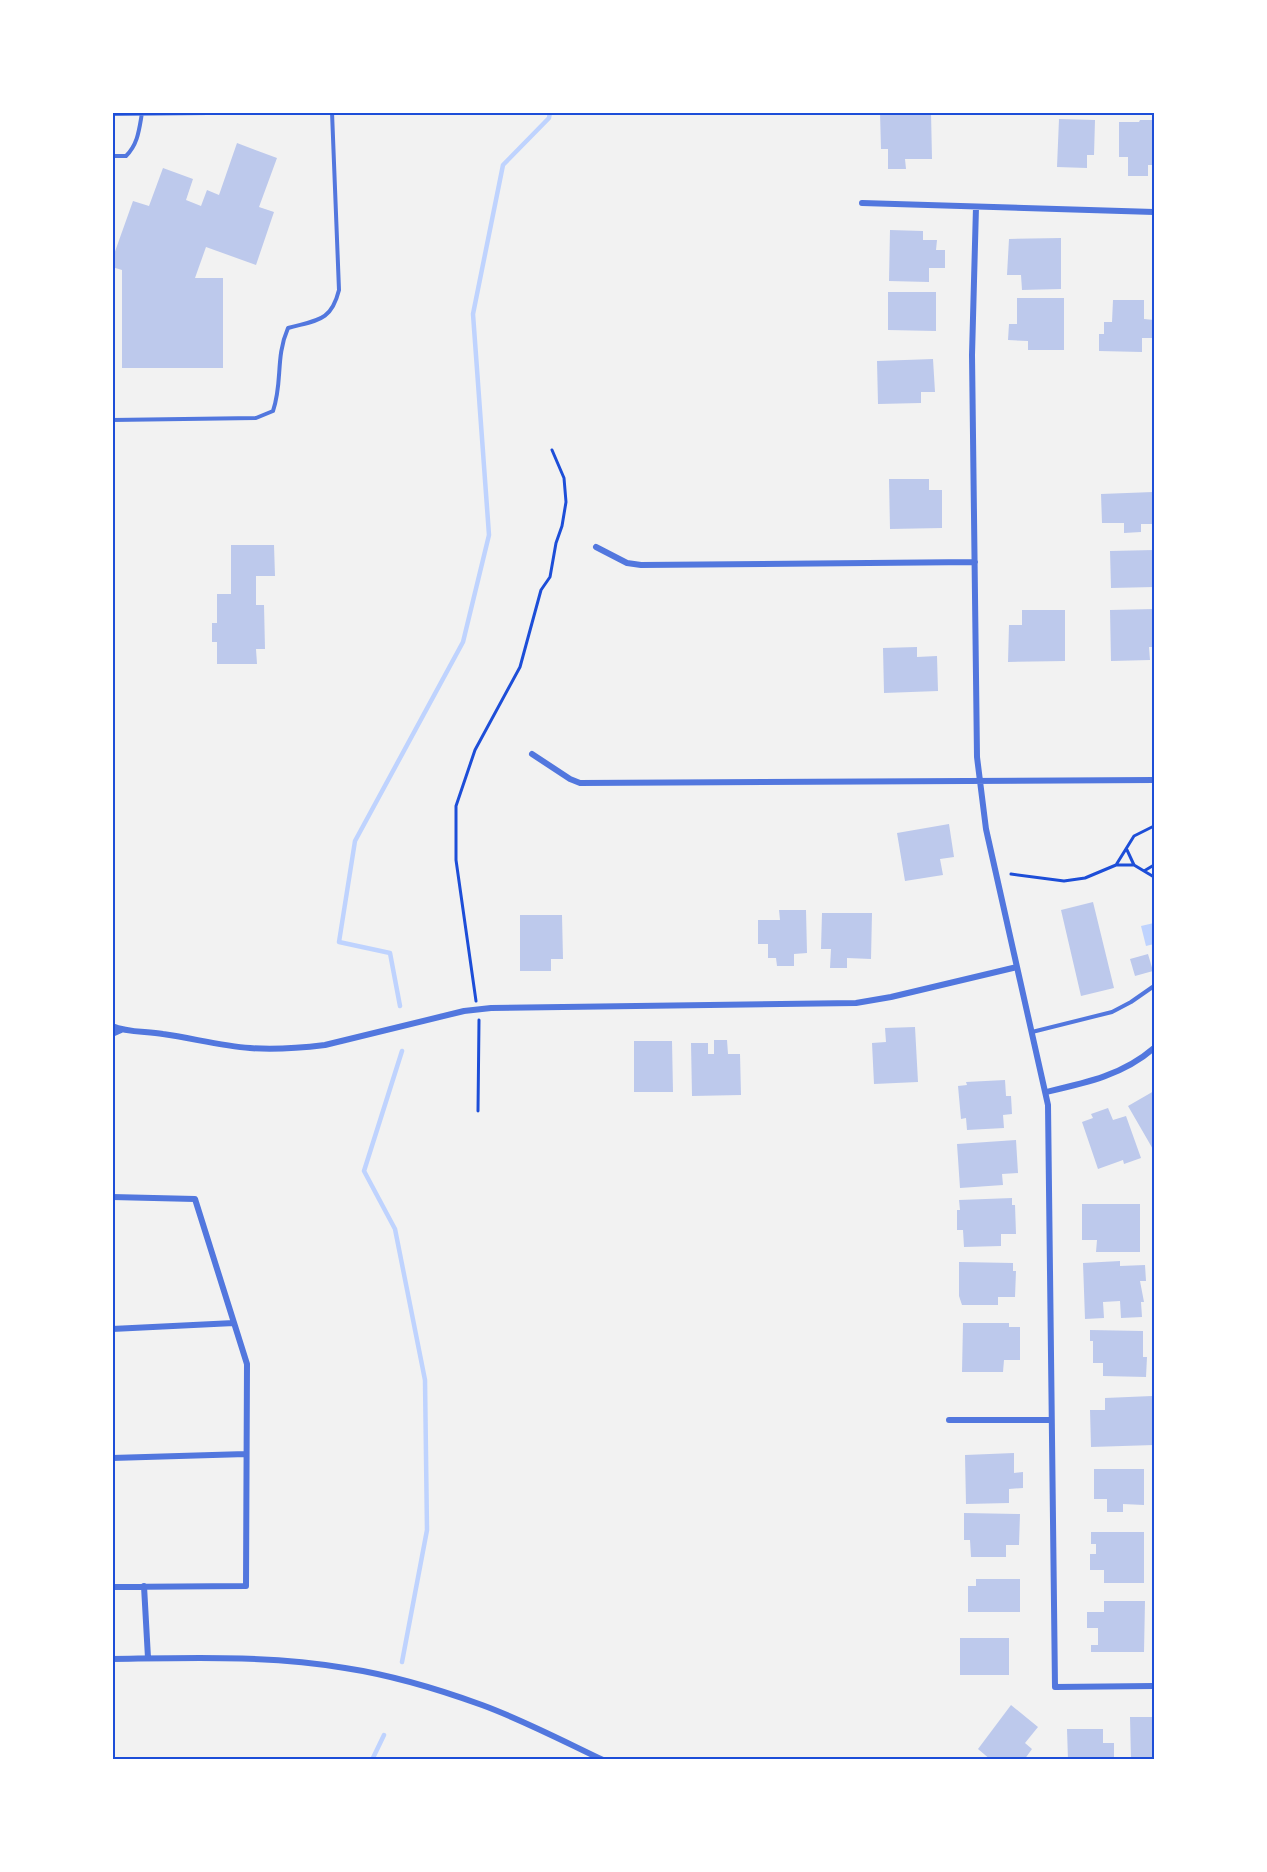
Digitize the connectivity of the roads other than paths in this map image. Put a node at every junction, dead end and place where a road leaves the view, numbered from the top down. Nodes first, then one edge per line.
1 (303, 112) edge
2 (332, 112) edge
3 (112, 114) edge
4 (142, 114) edge
5 (112, 156) edge
6 (862, 203) dead end
7 (976, 207) junction
8 (1155, 212) edge
9 (112, 420) edge
10 (596, 547) dead end
11 (975, 562) junction
12 (532, 754) dead end
13 (1155, 780) edge
14 (978, 782) junction
15 (1017, 967) junction
16 (1155, 986) edge
17 (112, 1026) edge
18 (121, 1030) junction
19 (1032, 1032) junction
20 (112, 1034) edge
21 (1155, 1048) edge
22 (1046, 1092) junction
23 (112, 1197) edge
24 (234, 1323) junction
25 (112, 1329) edge
26 (949, 1420) dead end
27 (1051, 1420) junction
28 (246, 1454) junction
29 (112, 1458) edge
30 (144, 1586) junction
31 (112, 1587) edge
32 (148, 1658) junction
33 (112, 1659) edge
34 (1155, 1686) edge
35 (603, 1760) edge

1 - 4 lane
2 - 9 lane
3 - 4 lane
4 - 5 lane
6 - 7 street
7 - 8 street
7 - 11 street
10 - 11 street
11 - 14 street
12 - 14 street
13 - 14 street
14 - 15 street
15 - 18 street
15 - 19 street
16 - 19 lane
17 - 18 street
18 - 20 street
19 - 22 street
21 - 22 street
22 - 27 street
23 - 24 street
24 - 25 street
24 - 28 street
26 - 27 street
27 - 34 street
28 - 29 street
28 - 30 street
30 - 31 street
30 - 32 street
32 - 33 street
32 - 35 street

